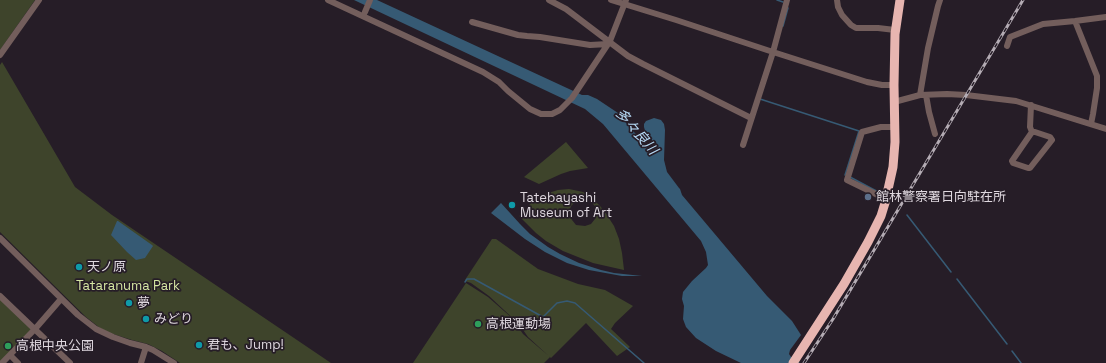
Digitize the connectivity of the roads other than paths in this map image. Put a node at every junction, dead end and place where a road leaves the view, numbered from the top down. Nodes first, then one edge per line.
1 (39, 0) edge
2 (328, 0) edge
3 (370, 0) edge
4 (549, 0) edge
5 (611, 0) edge
6 (788, 0) edge
7 (836, 0) edge
8 (900, 0) edge
9 (940, 0) edge
10 (625, 2) edge
11 (365, 12) dead end
12 (1106, 17) edge
13 (1075, 21) junction
14 (472, 22) dead end
15 (895, 30) junction
16 (609, 43) junction
17 (1007, 46) dead end
18 (772, 52) junction
19 (0, 55) edge
20 (894, 85) junction
21 (923, 95) junction
22 (894, 102) junction
23 (1031, 105) junction
24 (752, 118) junction
25 (1091, 124) junction
26 (895, 127) junction
27 (1106, 129) edge
28 (1032, 132) junction
29 (936, 134) dead end
30 (743, 145) dead end
31 (886, 200) junction
32 (2, 242) edge
33 (0, 296) edge
34 (61, 298) junction
35 (35, 329) junction
36 (146, 346) junction
37 (10, 355) junction
38 (795, 361) edge
39 (2, 363) edge
40 (18, 363) edge
41 (70, 363) edge
42 (141, 363) edge
43 (174, 363) edge

1 - 19 street
2 - 16 street
3 - 11 street
4 - 16 street
5 - 10 street
6 - 18 street
7 - 15 street
8 - 15 highway
9 - 21 street
10 - 16 street
10 - 18 street
12 - 13 street
13 - 17 street
13 - 25 street
14 - 16 street
15 - 20 highway
16 - 24 street
18 - 20 street
18 - 24 street
20 - 22 highway
21 - 22 street
21 - 23 street
21 - 29 street
22 - 26 highway
23 - 25 street
23 - 28 street
24 - 30 street
25 - 27 street
26 - 31 highway
26 - 31 street
28 - 28 street
31 - 38 highway
32 - 34 street
33 - 35 street
34 - 35 street
34 - 36 street
35 - 37 street
35 - 41 street
36 - 42 street
36 - 43 street
37 - 39 street
37 - 40 street

